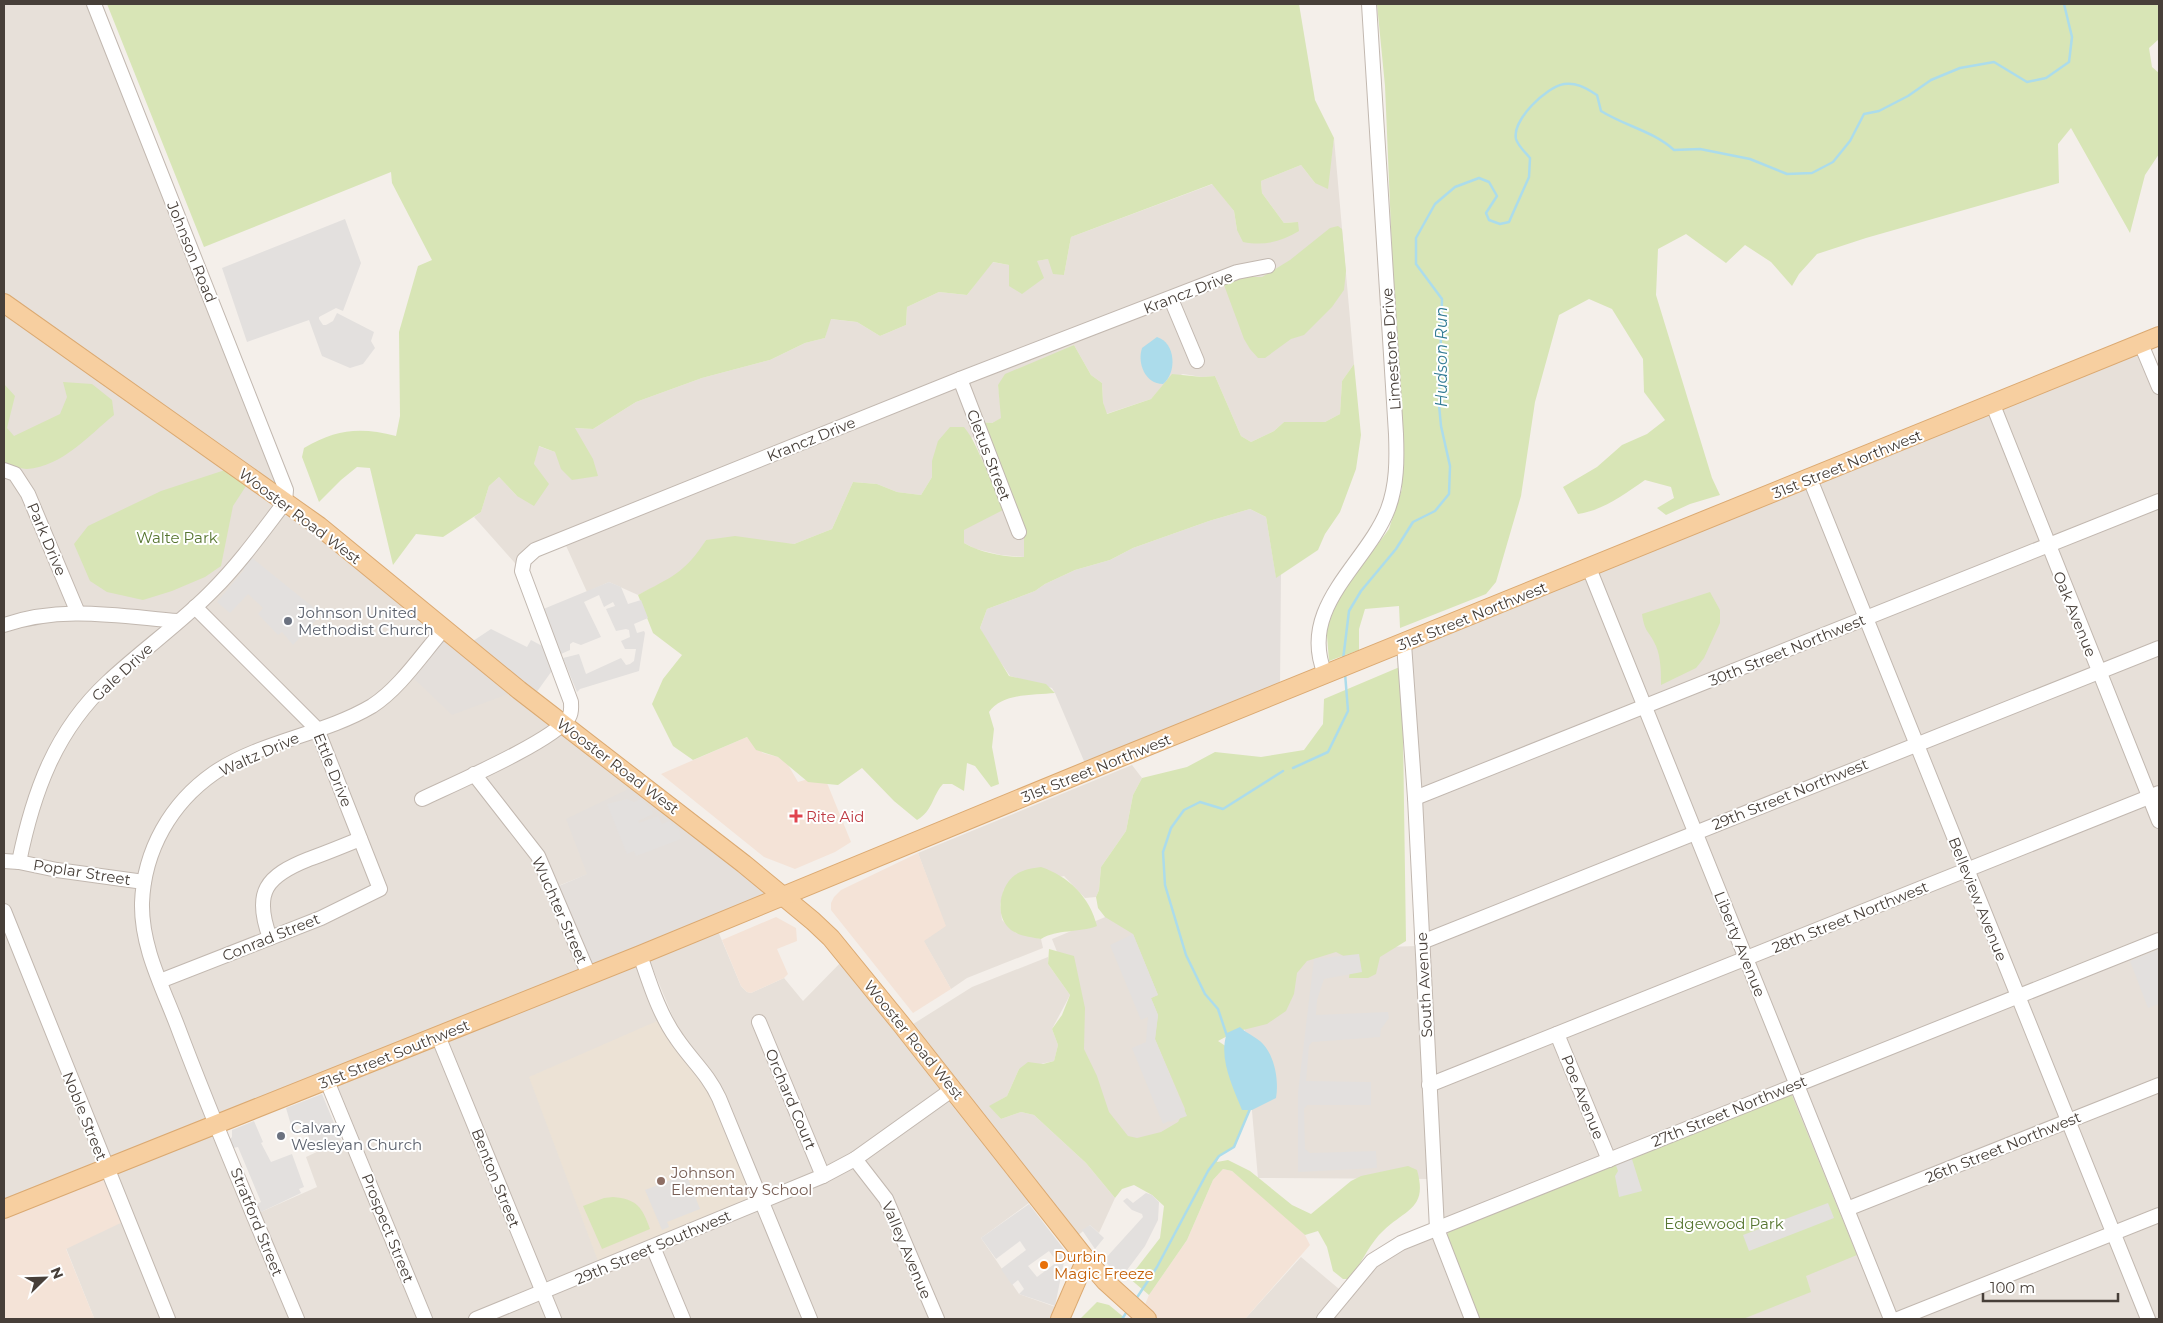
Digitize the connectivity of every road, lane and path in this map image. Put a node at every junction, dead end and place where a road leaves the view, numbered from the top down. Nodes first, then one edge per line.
1 (94, 4) edge
2 (1369, 4) edge
3 (1268, 266) dead end
4 (1171, 299) junction
5 (4, 303) edge
6 (2159, 336) edge
7 (2141, 344) junction
8 (1197, 361) dead end
9 (960, 379) junction
10 (2159, 387) edge
11 (1993, 405) junction
12 (6, 470) edge
13 (1810, 479) junction
14 (2159, 501) edge
15 (285, 502) junction
16 (1019, 532) dead end
17 (2048, 546) junction
18 (1589, 568) junction
19 (194, 607) junction
20 (78, 613) junction
21 (1866, 618) junction
22 (178, 622) junction
23 (4, 626) edge
24 (444, 629) junction
25 (1404, 644) junction
26 (2159, 648) edge
27 (1339, 669) junction
28 (2098, 672) junction
29 (1645, 708) junction
30 (562, 724) junction
31 (317, 729) junction
32 (1916, 744) junction
33 (474, 774) junction
34 (2154, 795) edge
35 (422, 798) dead end
36 (1415, 798) junction
37 (2159, 821) edge
38 (1695, 832) junction
39 (360, 839) junction
40 (4, 861) edge
41 (19, 862) junction
42 (1967, 870) junction
43 (144, 882) junction
44 (380, 889) joint
45 (784, 896) junction
46 (4, 911) edge
47 (270, 938) junction
48 (2159, 940) edge
49 (1422, 942) junction
50 (640, 955) junction
51 (1746, 959) junction
52 (589, 975) junction
53 (160, 981) junction
54 (2017, 996) junction
55 (758, 1022) dead end
56 (1557, 1034) junction
57 (438, 1036) junction
58 (327, 1081) junction
59 (1796, 1084) junction
60 (1429, 1085) junction
61 (2159, 1085) edge
62 (953, 1089) junction
63 (2068, 1122) junction
64 (217, 1125) junction
65 (855, 1159) junction
66 (1609, 1160) junction
67 (106, 1169) junction
68 (823, 1176) junction
69 (762, 1202) junction
70 (4, 1209) edge
71 (1847, 1209) junction
72 (2159, 1214) edge
73 (1437, 1229) junction
74 (2113, 1233) junction
75 (653, 1246) junction
76 (1086, 1259) junction
77 (543, 1292) junction
78 (1144, 1316) edge
79 (168, 1319) edge
80 (297, 1319) edge
81 (425, 1319) edge
82 (476, 1319) edge
83 (554, 1319) edge
84 (683, 1319) edge
85 (810, 1319) edge
86 (936, 1319) edge
87 (1060, 1319) edge
88 (1324, 1319) edge
89 (1472, 1319) edge
90 (1891, 1319) edge
91 (1898, 1319) edge
92 (2148, 1319) edge

1 - 15 street, Johnson Road
2 - 27 street, Limestone Drive
3 - 4 street, Krancz Drive
4 - 8 street
4 - 9 street, Krancz Drive
5 - 15 main road, Wooster Road West
6 - 7 main road, 31st Street Northwest
7 - 10 street
7 - 11 main road, 31st Street Northwest
9 - 16 street, Cletus Street
9 - 30 street, Krancz Drive
11 - 13 main road, 31st Street Northwest
11 - 17 street, Oak Avenue
12 - 20 street, Park Drive
13 - 18 main road, 31st Street Northwest
13 - 21 street, Belleview Avenue
14 - 17 street, 30th Street Northwest
15 - 19 street, Gale Drive
15 - 24 main road, Wooster Road West
17 - 21 street, 30th Street Northwest
17 - 28 street, Oak Avenue
18 - 25 main road, 31st Street Northwest
18 - 29 street, Liberty Avenue
19 - 22 street, Gale Drive
19 - 31 street, Ettle Drive
20 - 22 street
20 - 23 street
21 - 29 street, 30th Street Northwest
21 - 32 street, Belleview Avenue
22 - 41 street, Gale Drive
24 - 30 main road, Wooster Road West
24 - 31 street, Waltz Drive
25 - 27 main road, 31st Street Northwest
25 - 36 street, South Avenue
26 - 28 street, 29th Street Northwest
27 - 45 main road, 31st Street Northwest
28 - 32 street, 29th Street Northwest
28 - 34 street, Oak Avenue
29 - 36 street, 30th Street Northwest
29 - 38 street, Liberty Avenue
30 - 33 street
30 - 45 main road, Wooster Road West
31 - 39 street, Ettle Drive
31 - 43 street, Waltz Drive
32 - 38 street, 29th Street Northwest
32 - 42 street, Belleview Avenue
33 - 35 street
33 - 52 street, Wuchter Street
34 - 37 street, Oak Avenue
34 - 42 street, 28th Street Northwest
36 - 49 street, South Avenue
38 - 49 street, 29th Street Northwest
38 - 51 street, Liberty Avenue
39 - 44 street, Ettle Drive
39 - 47 street
40 - 41 street
41 - 43 street, Poplar Street
42 - 51 street, 28th Street Northwest
42 - 54 street, Belleview Avenue
43 - 53 street, Waltz Drive
44 - 47 street, Conrad Street
45 - 50 main road, 31st Street Southwest
45 - 62 main road, Wooster Road West
46 - 67 street, Noble Street
47 - 53 street, Conrad Street
48 - 54 street, 27th Street Northwest
49 - 60 street, South Avenue
50 - 52 main road, 31st Street Southwest
50 - 69 street
51 - 56 street, 28th Street Northwest
51 - 59 street, Liberty Avenue
52 - 57 main road, 31st Street Southwest
53 - 64 street, Waltz Drive
54 - 59 street, 27th Street Northwest
54 - 63 street, Belleview Avenue
55 - 68 street, Orchard Court
56 - 60 street, 28th Street Northwest
56 - 66 street, Poe Avenue
57 - 58 main road, 31st Street Southwest
57 - 77 street, Benton Street
58 - 64 main road, 31st Street Southwest
58 - 81 street, Prospect Street
59 - 66 street, 27th Street Northwest
59 - 71 street, Liberty Avenue
60 - 73 street, South Avenue
61 - 63 street, 26th Street Northwest
62 - 65 street, 29th Street Southwest
62 - 76 main road, Wooster Road West
63 - 71 street, 26th Street Northwest
63 - 74 street, Belleview Avenue
64 - 67 main road, 31st Street Southwest
64 - 80 street, Stratford Street
65 - 68 street, 29th Street Southwest
65 - 86 street, Valley Avenue
66 - 73 street, 27th Street Northwest
67 - 70 main road, 31st Street Southwest
67 - 79 street, Noble Street
68 - 69 street, 29th Street Southwest
69 - 75 street, 29th Street Southwest
69 - 85 street
71 - 90 street, Liberty Avenue
72 - 74 street
73 - 88 street, 27th Street Northwest
73 - 89 street, South Avenue
74 - 91 street
74 - 92 street, Belleview Avenue
75 - 77 street, 29th Street Southwest
75 - 84 street
76 - 78 main road, Wooster Road West
76 - 87 main road
77 - 82 street, 29th Street Southwest
77 - 83 street, Benton Street

